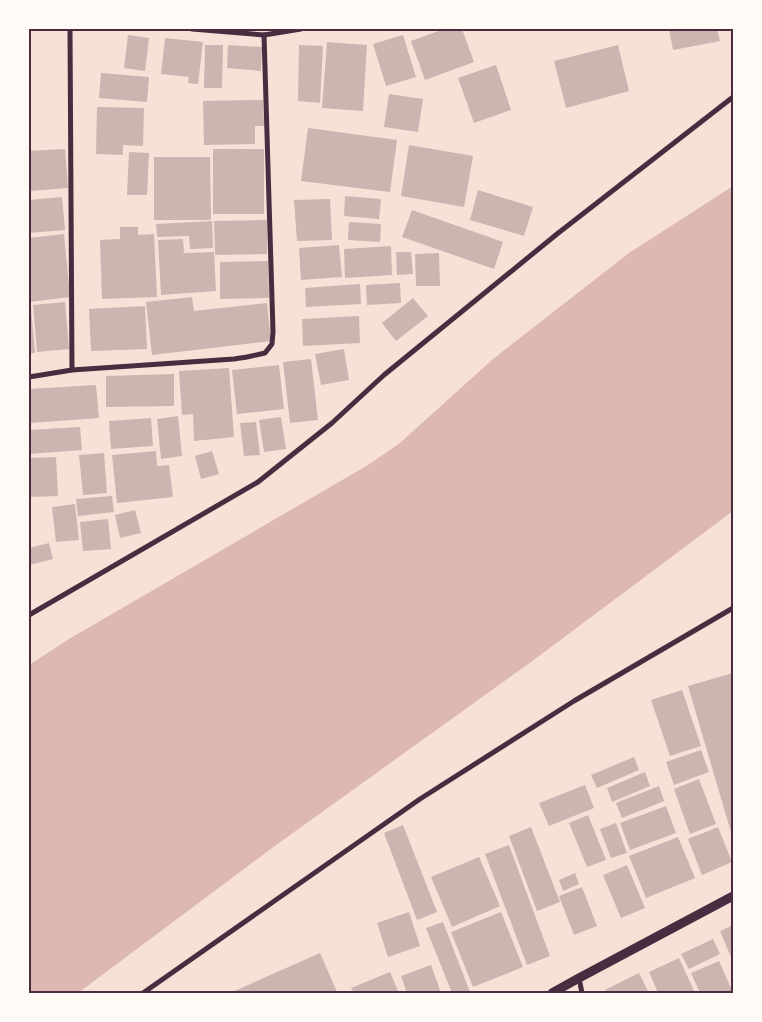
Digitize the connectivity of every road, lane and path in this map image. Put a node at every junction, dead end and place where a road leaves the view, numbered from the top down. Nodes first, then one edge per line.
1 (70, 29) edge
2 (192, 29) edge
3 (301, 29) edge
4 (264, 35) junction
5 (733, 97) edge
6 (72, 370) junction
7 (29, 377) edge
8 (733, 608) edge
9 (29, 615) edge
10 (733, 896) edge
11 (579, 978) junction
12 (143, 993) edge
13 (552, 993) edge
14 (582, 993) edge

1 - 6 street
2 - 4 street
3 - 4 street
4 - 6 street
5 - 9 street
6 - 7 street
8 - 12 street
10 - 11 street
11 - 13 street
11 - 14 street

